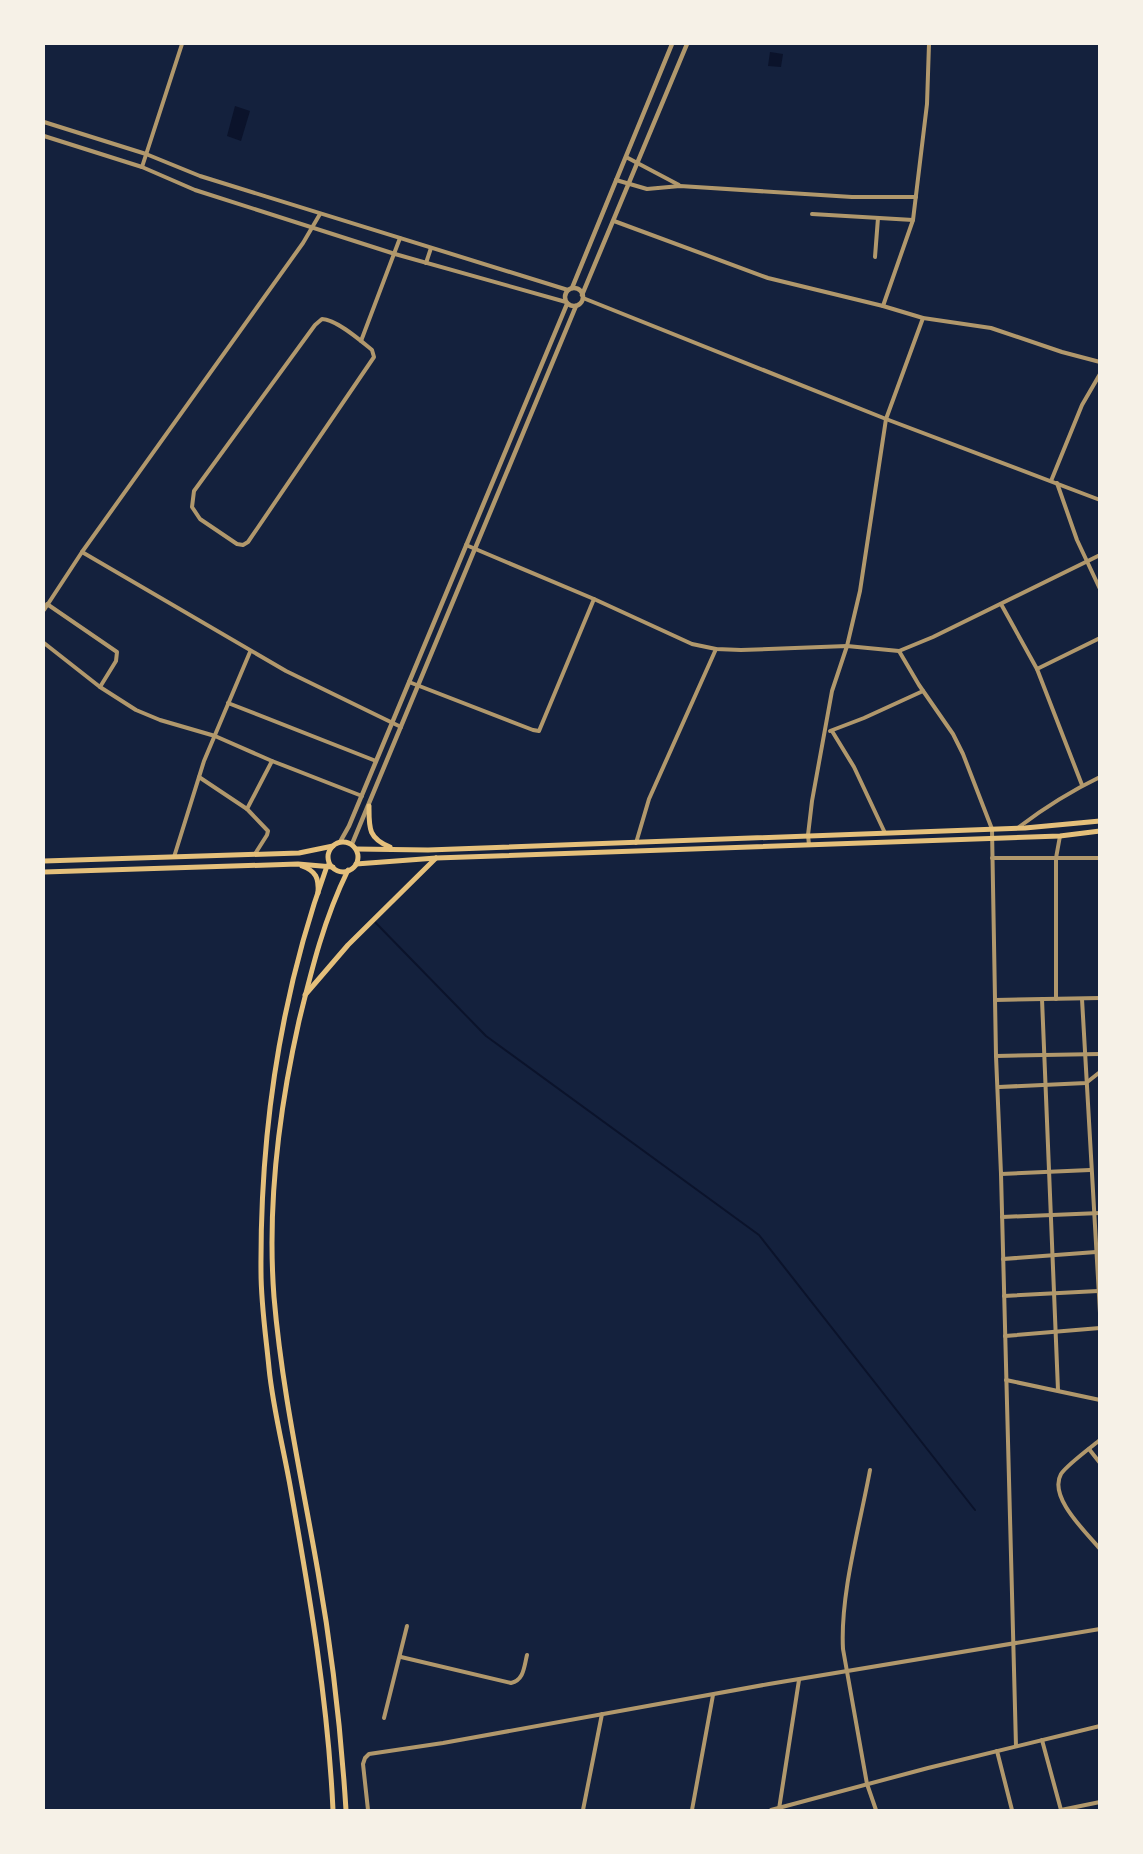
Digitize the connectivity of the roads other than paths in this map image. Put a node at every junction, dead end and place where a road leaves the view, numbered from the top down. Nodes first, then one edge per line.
1 (182, 44) edge
2 (672, 44) edge
3 (687, 44) edge
4 (929, 44) edge
5 (44, 122) edge
6 (44, 135) edge
7 (146, 154) junction
8 (626, 157) junction
9 (637, 163) junction
10 (142, 167) junction
11 (616, 180) junction
12 (627, 184) junction
13 (680, 186) junction
14 (916, 197) junction
15 (320, 214) junction
16 (812, 214) dead end
17 (878, 218) junction
18 (912, 220) junction
19 (614, 221) junction
20 (313, 227) junction
21 (400, 238) junction
22 (431, 248) junction
23 (395, 254) junction
24 (586, 254) junction
25 (875, 257) dead end
26 (597, 260) junction
27 (426, 263) junction
28 (570, 289) junction
29 (583, 297) junction
30 (566, 303) junction
31 (576, 306) junction
32 (883, 306) junction
33 (923, 318) junction
34 (361, 341) junction
35 (1100, 362) edge
36 (1100, 375) edge
37 (886, 419) junction
38 (1051, 481) junction
39 (1057, 483) junction
40 (485, 500) junction
41 (1100, 500) edge
42 (494, 504) junction
43 (466, 545) junction
44 (475, 549) junction
45 (82, 552) junction
46 (1100, 555) edge
47 (1088, 561) junction
48 (1100, 590) edge
49 (594, 599) junction
50 (1001, 603) junction
51 (47, 604) junction
52 (44, 610) edge
53 (1100, 639) edge
54 (44, 643) edge
55 (847, 646) junction
56 (716, 649) junction
57 (899, 651) junction
58 (250, 652) junction
59 (1037, 669) junction
60 (408, 682) junction
61 (418, 686) junction
62 (100, 687) junction
63 (923, 691) junction
64 (228, 703) junction
65 (392, 723) junction
66 (401, 727) junction
67 (832, 731) junction
68 (824, 734) junction
69 (215, 736) junction
70 (272, 761) junction
71 (376, 761) junction
72 (199, 777) junction
73 (1100, 777) edge
74 (1082, 785) junction
75 (362, 796) junction
76 (369, 806) junction
77 (247, 809) junction
78 (1100, 820) edge
79 (992, 829) junction
80 (1017, 829) junction
81 (1100, 831) edge
82 (885, 832) junction
83 (808, 835) junction
84 (1060, 836) junction
85 (992, 839) junction
86 (340, 842) junction
87 (636, 843) junction
88 (585, 844) junction
89 (333, 846) junction
90 (354, 846) junction
91 (809, 846) junction
92 (394, 849) junction
93 (585, 853) junction
94 (255, 854) junction
95 (174, 858) junction
96 (436, 858) junction
97 (992, 858) junction
98 (1056, 858) junction
99 (1100, 858) edge
100 (44, 861) edge
101 (298, 864) junction
102 (356, 864) junction
103 (330, 867) junction
104 (348, 870) junction
105 (44, 872) edge
106 (318, 893) junction
107 (291, 992) junction
108 (305, 995) junction
109 (1100, 998) edge
110 (1042, 999) junction
111 (1056, 999) junction
112 (1082, 999) junction
113 (995, 1000) junction
114 (279, 1041) junction
115 (294, 1043) junction
116 (1043, 1054) junction
117 (1100, 1054) edge
118 (1086, 1055) junction
119 (996, 1056) junction
120 (1100, 1072) edge
121 (1086, 1083) junction
122 (1045, 1085) junction
123 (999, 1087) junction
124 (1090, 1170) junction
125 (1048, 1172) junction
126 (1001, 1174) junction
127 (1093, 1212) junction
128 (1100, 1213) edge
129 (1050, 1215) junction
130 (1002, 1217) junction
131 (1096, 1252) junction
132 (1052, 1255) junction
133 (1003, 1259) junction
134 (1098, 1291) junction
135 (1054, 1293) junction
136 (1004, 1296) junction
137 (1100, 1313) edge
138 (1100, 1328) edge
139 (1056, 1331) junction
140 (1005, 1336) junction
141 (1006, 1380) junction
142 (1058, 1390) junction
143 (1100, 1400) edge
144 (1100, 1440) edge
145 (1089, 1449) junction
146 (1100, 1463) edge
147 (870, 1470) dead end
148 (1100, 1549) edge
149 (407, 1626) dead end
150 (1100, 1629) edge
151 (1014, 1644) junction
152 (527, 1655) dead end
153 (401, 1657) junction
154 (848, 1672) junction
155 (799, 1680) junction
156 (713, 1695) junction
157 (602, 1714) junction
158 (384, 1718) dead end
159 (1099, 1726) edge
160 (1042, 1740) junction
161 (1016, 1746) junction
162 (997, 1751) junction
163 (867, 1784) junction
164 (1100, 1802) edge
165 (779, 1809) edge
166 (333, 1810) edge
167 (346, 1810) edge
168 (368, 1810) edge
169 (583, 1810) edge
170 (692, 1810) edge
171 (771, 1810) edge
172 (876, 1810) edge
173 (1012, 1810) edge
174 (1061, 1810) edge

1 - 7 street
2 - 8 street
3 - 9 street
4 - 14 street
5 - 7 street
6 - 10 street
7 - 10 street
7 - 15 street
8 - 9 street
8 - 11 street
9 - 12 street
9 - 13 street
10 - 20 street
11 - 12 street
11 - 24 street
12 - 13 street
12 - 19 street
13 - 14 street
14 - 18 street
15 - 20 street
15 - 21 street
16 - 17 street
17 - 18 street
17 - 25 street
18 - 32 street
19 - 26 street
19 - 32 street
20 - 23 street
20 - 45 street
21 - 22 street
21 - 23 street
22 - 27 street
22 - 28 street
23 - 27 street
23 - 34 street
24 - 26 street
24 - 28 street
26 - 29 street
27 - 30 street
28 - 29 street
28 - 30 street
29 - 31 street
29 - 37 street
30 - 31 street
30 - 40 street
31 - 42 street
32 - 33 street
33 - 35 street
33 - 37 street
34 - 34 street
36 - 38 street
37 - 38 street
37 - 55 street
38 - 39 street
39 - 41 street
39 - 47 street
40 - 42 street
40 - 43 street
42 - 44 street
43 - 44 street
43 - 60 street
44 - 49 street
44 - 61 street
45 - 51 street
45 - 58 street
46 - 47 street
47 - 48 street
47 - 50 street
49 - 56 street
49 - 61 street
50 - 57 street
50 - 59 street
51 - 52 street
51 - 62 street
53 - 59 street
54 - 62 street
55 - 56 street
55 - 57 street
55 - 68 street
56 - 87 street
57 - 63 street
58 - 64 street
58 - 65 street
59 - 74 street
60 - 61 street
60 - 65 street
61 - 66 street
62 - 69 street
63 - 67 street
63 - 79 street
64 - 69 street
64 - 71 street
65 - 66 street
65 - 71 street
66 - 76 street
67 - 68 street
67 - 82 street
68 - 83 street
69 - 70 street
69 - 72 street
70 - 75 street
70 - 77 street
71 - 75 street
72 - 77 street
72 - 95 street
73 - 74 street
74 - 80 street
75 - 86 street
76 - 90 street
76 - 92 main road
77 - 94 street
78 - 80 main road
79 - 80 main road
79 - 82 main road
79 - 85 street
81 - 84 main road
82 - 83 main road
83 - 87 main road
83 - 91 street
84 - 85 main road
84 - 98 street
85 - 91 main road
85 - 97 street
86 - 89 main road
86 - 90 main road
87 - 88 main road
88 - 92 main road
88 - 93 main road
89 - 94 main road
89 - 103 main road
90 - 92 main road
90 - 102 main road
91 - 93 main road
93 - 96 main road
94 - 95 main road
95 - 100 main road
96 - 102 main road
96 - 108 main road
97 - 98 street
97 - 113 street
98 - 99 street
98 - 111 street
101 - 103 main road
101 - 105 main road
101 - 106 main road
102 - 104 main road
103 - 104 main road
103 - 106 main road
104 - 108 main road
106 - 107 main road
107 - 108 main road
107 - 114 main road
108 - 115 main road
109 - 112 street
110 - 111 street
110 - 113 street
110 - 116 street
111 - 112 street
112 - 118 street
113 - 119 street
114 - 115 main road
114 - 166 main road
115 - 167 main road
116 - 118 street
116 - 119 street
116 - 122 street
117 - 118 street
118 - 121 street
119 - 123 street
120 - 121 street
121 - 122 street
121 - 124 street
122 - 123 street
122 - 125 street
123 - 126 street
124 - 125 street
124 - 127 street
125 - 126 street
125 - 129 street
126 - 130 street
127 - 128 street
127 - 129 street
127 - 131 street
129 - 130 street
129 - 132 street
130 - 133 street
131 - 132 street
131 - 134 street
132 - 133 street
132 - 135 street
133 - 136 street
134 - 135 street
134 - 137 street
135 - 136 street
135 - 139 street
136 - 140 street
138 - 139 street
139 - 140 street
139 - 142 street
140 - 141 street
141 - 142 street
141 - 151 street
142 - 143 street
144 - 145 street
145 - 146 street
145 - 148 street
147 - 154 street
149 - 153 street
150 - 151 street
151 - 154 street
151 - 161 street
152 - 153 street
153 - 158 street
154 - 155 street
154 - 163 street
155 - 156 street
155 - 165 street
156 - 157 street
156 - 170 street
157 - 168 street
157 - 169 street
159 - 160 street
160 - 161 street
160 - 174 street
161 - 162 street
162 - 163 street
162 - 173 street
163 - 165 street
163 - 172 street
164 - 174 street
165 - 171 street

